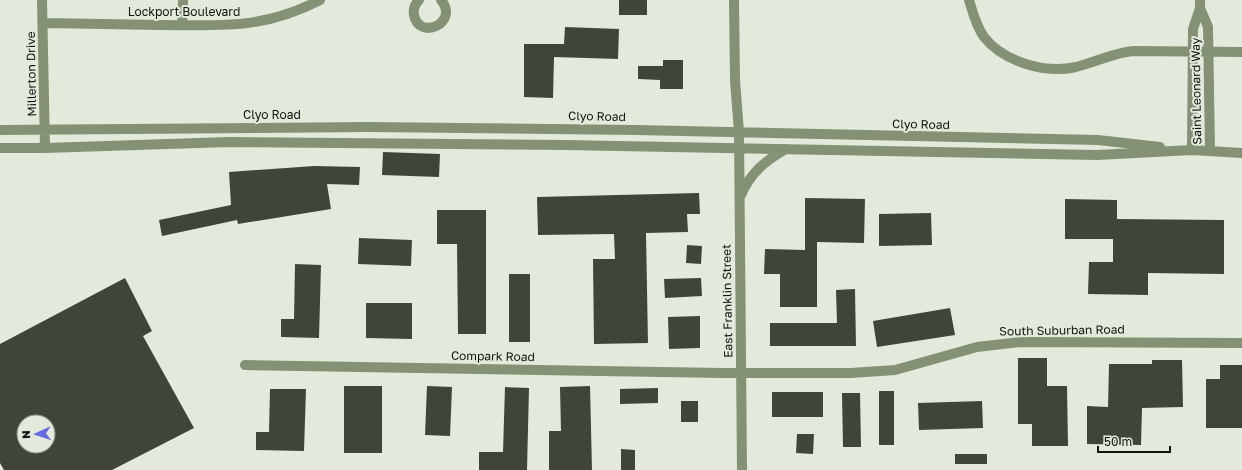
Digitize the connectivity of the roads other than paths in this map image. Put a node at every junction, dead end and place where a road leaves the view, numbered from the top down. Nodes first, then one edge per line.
1 (42, 0) edge
2 (183, 0) edge
3 (320, 0) edge
4 (418, 0) edge
5 (441, 0) edge
6 (734, 0) edge
7 (969, 0) edge
8 (1200, 4) edge
9 (43, 23) junction
10 (182, 25) junction
11 (1242, 52) edge
12 (1193, 53) junction
13 (1208, 53) junction
14 (0, 130) edge
15 (44, 131) junction
16 (739, 132) junction
17 (0, 148) edge
18 (45, 148) junction
19 (739, 148) junction
20 (786, 149) junction
21 (1192, 150) junction
22 (1210, 150) junction
23 (1242, 153) edge
24 (739, 200) junction
25 (1242, 342) edge
26 (245, 365) dead end
27 (741, 373) junction
28 (742, 470) edge

1 - 9 street, Millerton Drive
2 - 10 street
3 - 10 street, Lockport Boulevard
4 - 5 street
6 - 16 street, East Franklin Street
7 - 12 street
8 - 12 street, Saint Leonard Way
8 - 13 street, Saint Leonard Way
9 - 10 street, Lockport Boulevard
9 - 15 street, Millerton Drive
11 - 13 street
12 - 13 street
12 - 21 street, Saint Leonard Way
13 - 22 street, Saint Leonard Way
14 - 15 street, Clyo Road
15 - 16 street, Clyo Road
15 - 18 street, Millerton Drive
16 - 19 street, East Franklin Street
16 - 21 street, Clyo Road
17 - 18 street, Clyo Road
18 - 19 street, Clyo Road
19 - 20 street, Clyo Road
19 - 24 street, East Franklin Street
20 - 21 street, Clyo Road
20 - 24 street
21 - 22 street, Clyo Road
22 - 23 street, Clyo Road
24 - 27 street, East Franklin Street
25 - 27 street, South Suburban Road
26 - 27 street, Compark Road
27 - 28 street, East Franklin Street

